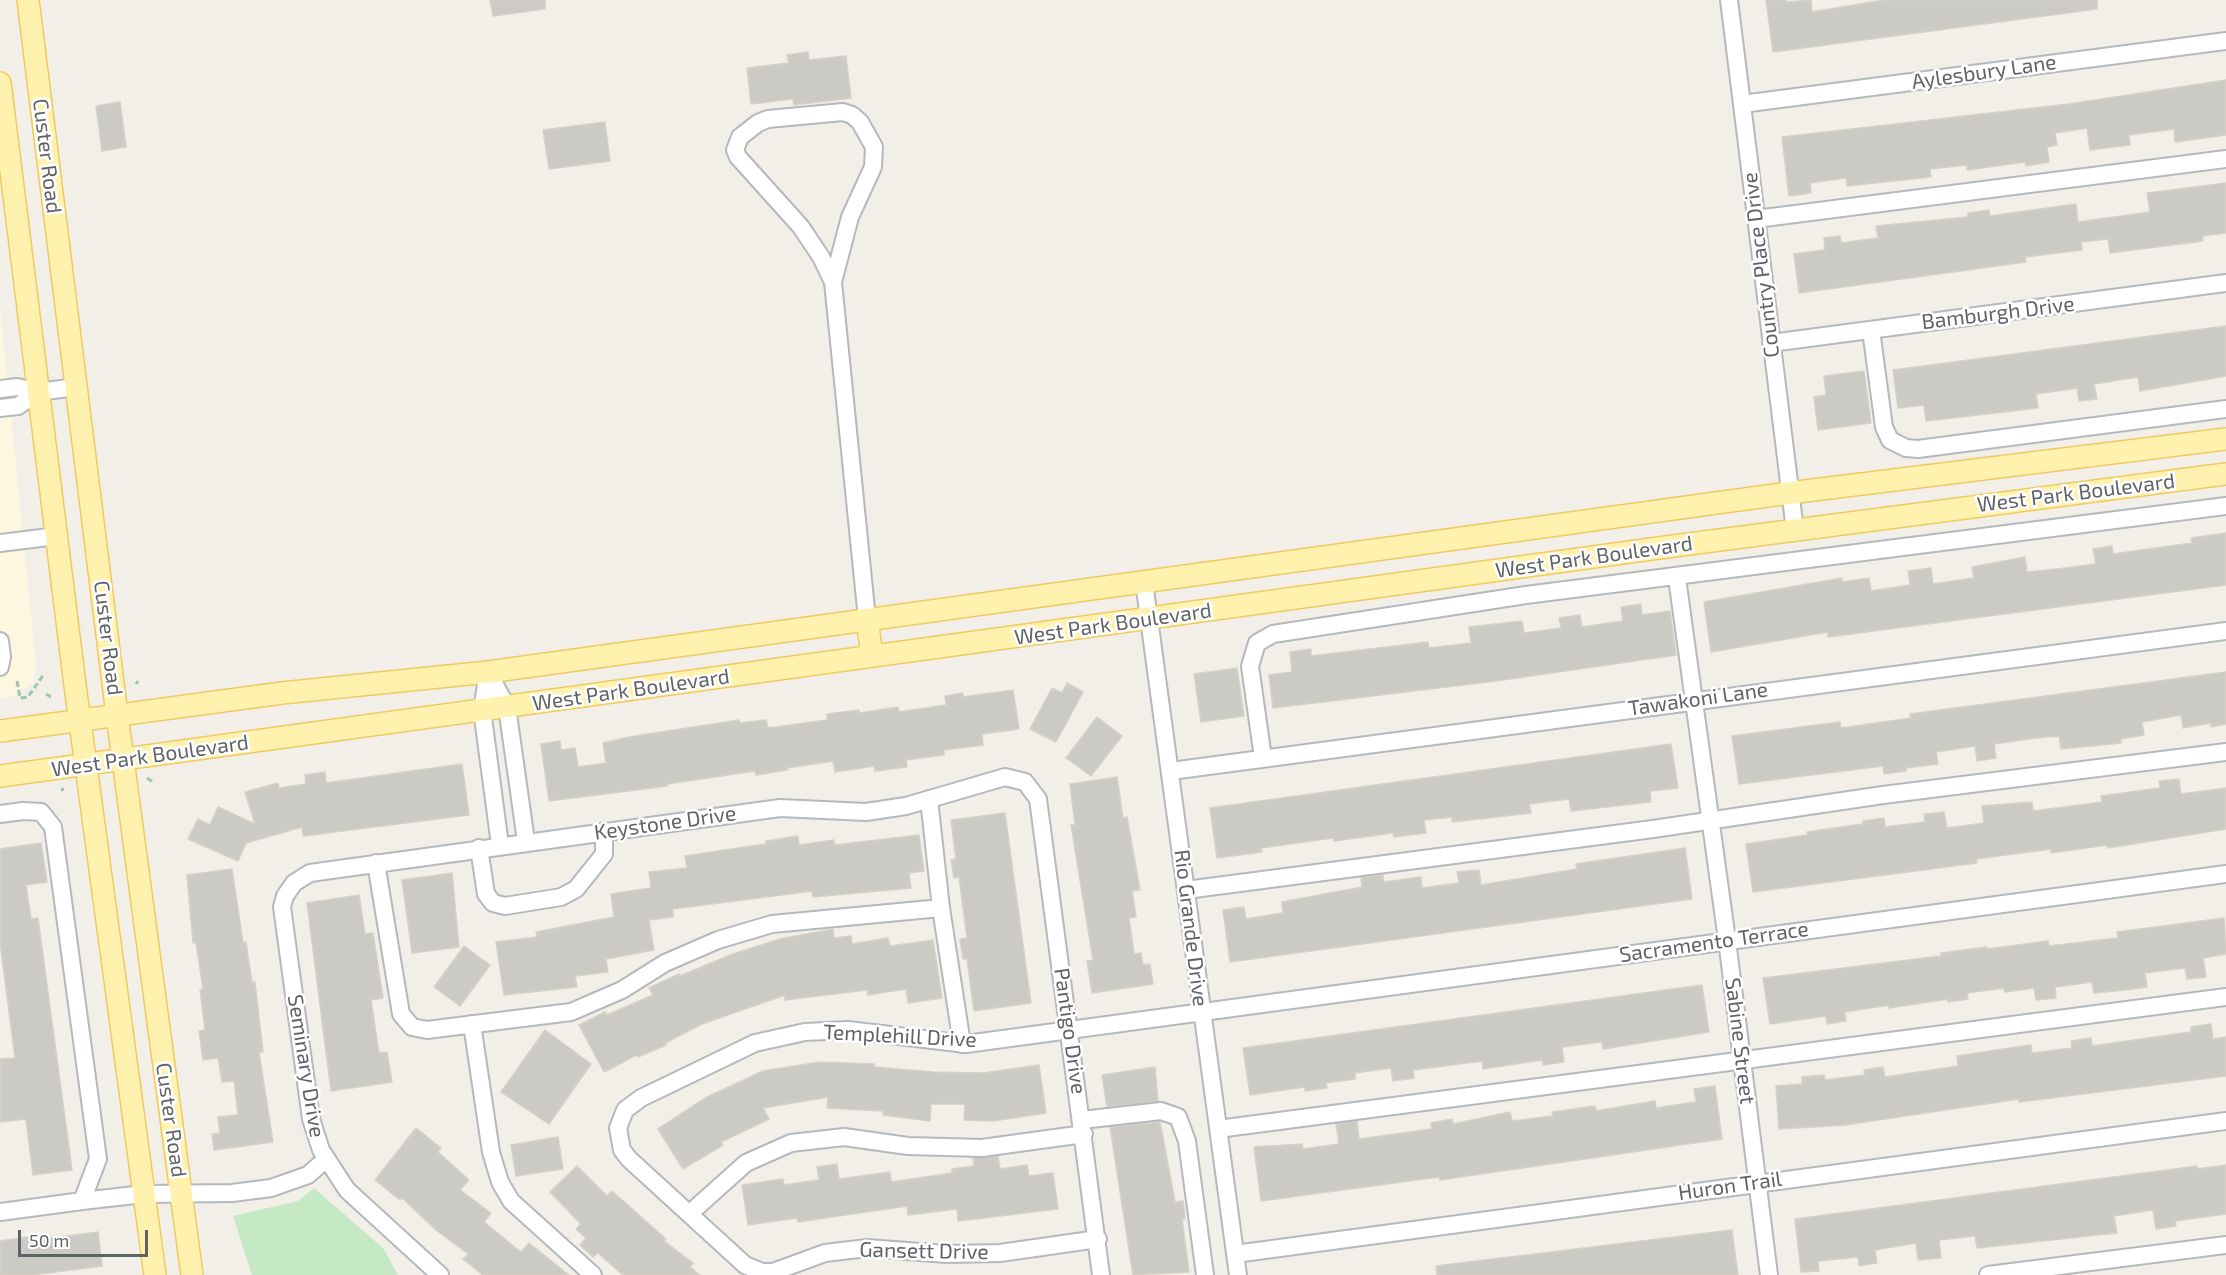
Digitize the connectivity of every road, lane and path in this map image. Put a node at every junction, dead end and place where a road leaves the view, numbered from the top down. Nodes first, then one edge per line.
1 (28, 0) edge
2 (1729, 0) edge
3 (2226, 40) edge
4 (0, 83) edge
5 (1742, 104) junction
6 (2226, 159) edge
7 (1756, 219) junction
8 (833, 282) junction
9 (2226, 283) edge
10 (1871, 330) junction
11 (1771, 343) junction
12 (76, 387) junction
13 (0, 389) edge
14 (38, 392) junction
15 (0, 408) edge
16 (2226, 409) edge
17 (2226, 439) edge
18 (2226, 474) edge
19 (1789, 493) junction
20 (2226, 506) edge
21 (1795, 530) junction
22 (57, 536) junction
23 (0, 543) edge
24 (1677, 578) junction
25 (1144, 582) junction
26 (867, 619) junction
27 (1150, 619) junction
28 (2226, 631) edge
29 (0, 641) edge
30 (872, 656) junction
31 (0, 667) edge
32 (488, 672) junction
33 (44, 674) dead end
34 (17, 681) dead end
35 (46, 694) dead end
36 (51, 697) dead end
37 (1695, 699) junction
38 (507, 707) junction
39 (482, 710) junction
40 (117, 715) junction
41 (80, 720) junction
42 (0, 731) edge
43 (2226, 752) edge
44 (1263, 758) junction
45 (123, 760) junction
46 (86, 765) junction
47 (1171, 771) junction
48 (0, 776) edge
49 (147, 777) dead end
50 (153, 782) dead end
51 (1032, 789) joint
52 (929, 799) junction
53 (0, 814) edge
54 (1711, 819) junction
55 (604, 831) junction
56 (526, 842) junction
57 (500, 845) junction
58 (479, 848) junction
59 (376, 863) junction
60 (2226, 874) edge
61 (294, 883) joint
62 (1186, 890) junction
63 (941, 908) junction
64 (1727, 940) junction
65 (2226, 997) edge
66 (1202, 1013) junction
67 (472, 1024) junction
68 (1070, 1030) junction
69 (962, 1044) junction
70 (1742, 1059) junction
71 (2226, 1120) edge
72 (1083, 1127) junction
73 (1218, 1130) junction
74 (325, 1160) junction
75 (1757, 1182) junction
76 (144, 1194) junction
77 (181, 1194) junction
78 (82, 1201) junction
79 (0, 1212) edge
80 (689, 1214) junction
81 (1098, 1239) junction
82 (2226, 1245) edge
83 (1235, 1254) junction
84 (155, 1275) edge
85 (192, 1275) edge
86 (440, 1275) edge
87 (593, 1275) edge
88 (1101, 1275) edge
89 (1206, 1275) edge
90 (1238, 1275) edge
91 (1769, 1275) edge
92 (1988, 1275) edge

1 - 12 main road, Custer Road
2 - 5 street, Country Place Drive
3 - 5 street, Aylesbury Lane
4 - 14 main road, Custer Road
5 - 7 street, Country Place Drive
6 - 7 street
7 - 11 street, Country Place Drive
8 - 8 street
8 - 26 street
9 - 10 street, Bamburgh Drive
10 - 11 street, Bamburgh Drive
10 - 16 street
11 - 19 street, Country Place Drive
12 - 14 street
12 - 40 main road, Custer Road
13 - 14 street
14 - 15 street
14 - 22 main road, Custer Road
17 - 19 main road, West Park Boulevard
18 - 21 main road, West Park Boulevard
19 - 21 street, Country Place Drive
19 - 25 main road, West Park Boulevard
20 - 24 street
21 - 27 main road, West Park Boulevard
22 - 23 street
22 - 41 main road, Custer Road
24 - 37 street, Sabine Street
24 - 44 street
25 - 26 main road, West Park Boulevard
25 - 27 street, Rio Grande Drive
26 - 30 main road
26 - 32 main road, West Park Boulevard
27 - 30 main road, West Park Boulevard
27 - 47 street, Rio Grande Drive
28 - 37 street, Tawakoni Lane
29 - 31 street
30 - 38 main road, West Park Boulevard
32 - 38 street
32 - 39 street
32 - 40 main road, West Park Boulevard
33 - 34 path
35 - 36 path
37 - 44 street, Tawakoni Lane
37 - 54 street, Sabine Street
38 - 39 main road, West Park Boulevard
38 - 56 street
39 - 45 main road, West Park Boulevard
39 - 57 street
40 - 41 main road, West Park Boulevard
40 - 45 main road, Custer Road
41 - 42 main road, West Park Boulevard
41 - 46 main road, Custer Road
43 - 54 street
44 - 47 street, Tawakoni Lane
45 - 46 main road, West Park Boulevard
45 - 77 main road, Custer Road
46 - 48 main road, West Park Boulevard
46 - 76 main road, Custer Road
47 - 62 street, Rio Grande Drive
49 - 50 path
51 - 52 street, Keystone Drive
51 - 68 street, Pantigo Drive
52 - 55 street, Keystone Drive
52 - 63 street
53 - 78 street
54 - 62 street
54 - 64 street, Sabine Street
55 - 56 street, Keystone Drive
55 - 58 street
56 - 57 street, Keystone Drive
57 - 58 street, Keystone Drive
58 - 59 street, Keystone Drive
59 - 61 street, Keystone Drive
59 - 67 street
60 - 64 street, Sacramento Terrace
61 - 74 street, Seminary Drive
62 - 66 street, Rio Grande Drive
63 - 67 street
63 - 69 street
64 - 66 street, Sacramento Terrace
64 - 70 street, Sabine Street
65 - 70 street
66 - 68 street, Templehill Drive
66 - 73 street, Rio Grande Drive
67 - 87 street
68 - 69 street, Templehill Drive
68 - 72 street, Pantigo Drive
69 - 80 street, Templehill Drive
70 - 73 street
70 - 75 street, Sabine Street
71 - 75 street, Huron Trail
72 - 80 street
72 - 81 street, Pantigo Drive
72 - 89 street
73 - 83 street, Rio Grande Drive
74 - 77 street
74 - 86 street, Seminary Drive
75 - 83 street, Huron Trail
75 - 91 street, Sabine Street
76 - 77 street
76 - 78 street
76 - 84 main road, Custer Road
77 - 85 main road, Custer Road
78 - 79 street
80 - 81 street, Gansett Drive
81 - 88 street, Pantigo Drive
82 - 92 street
83 - 90 street, Rio Grande Drive

